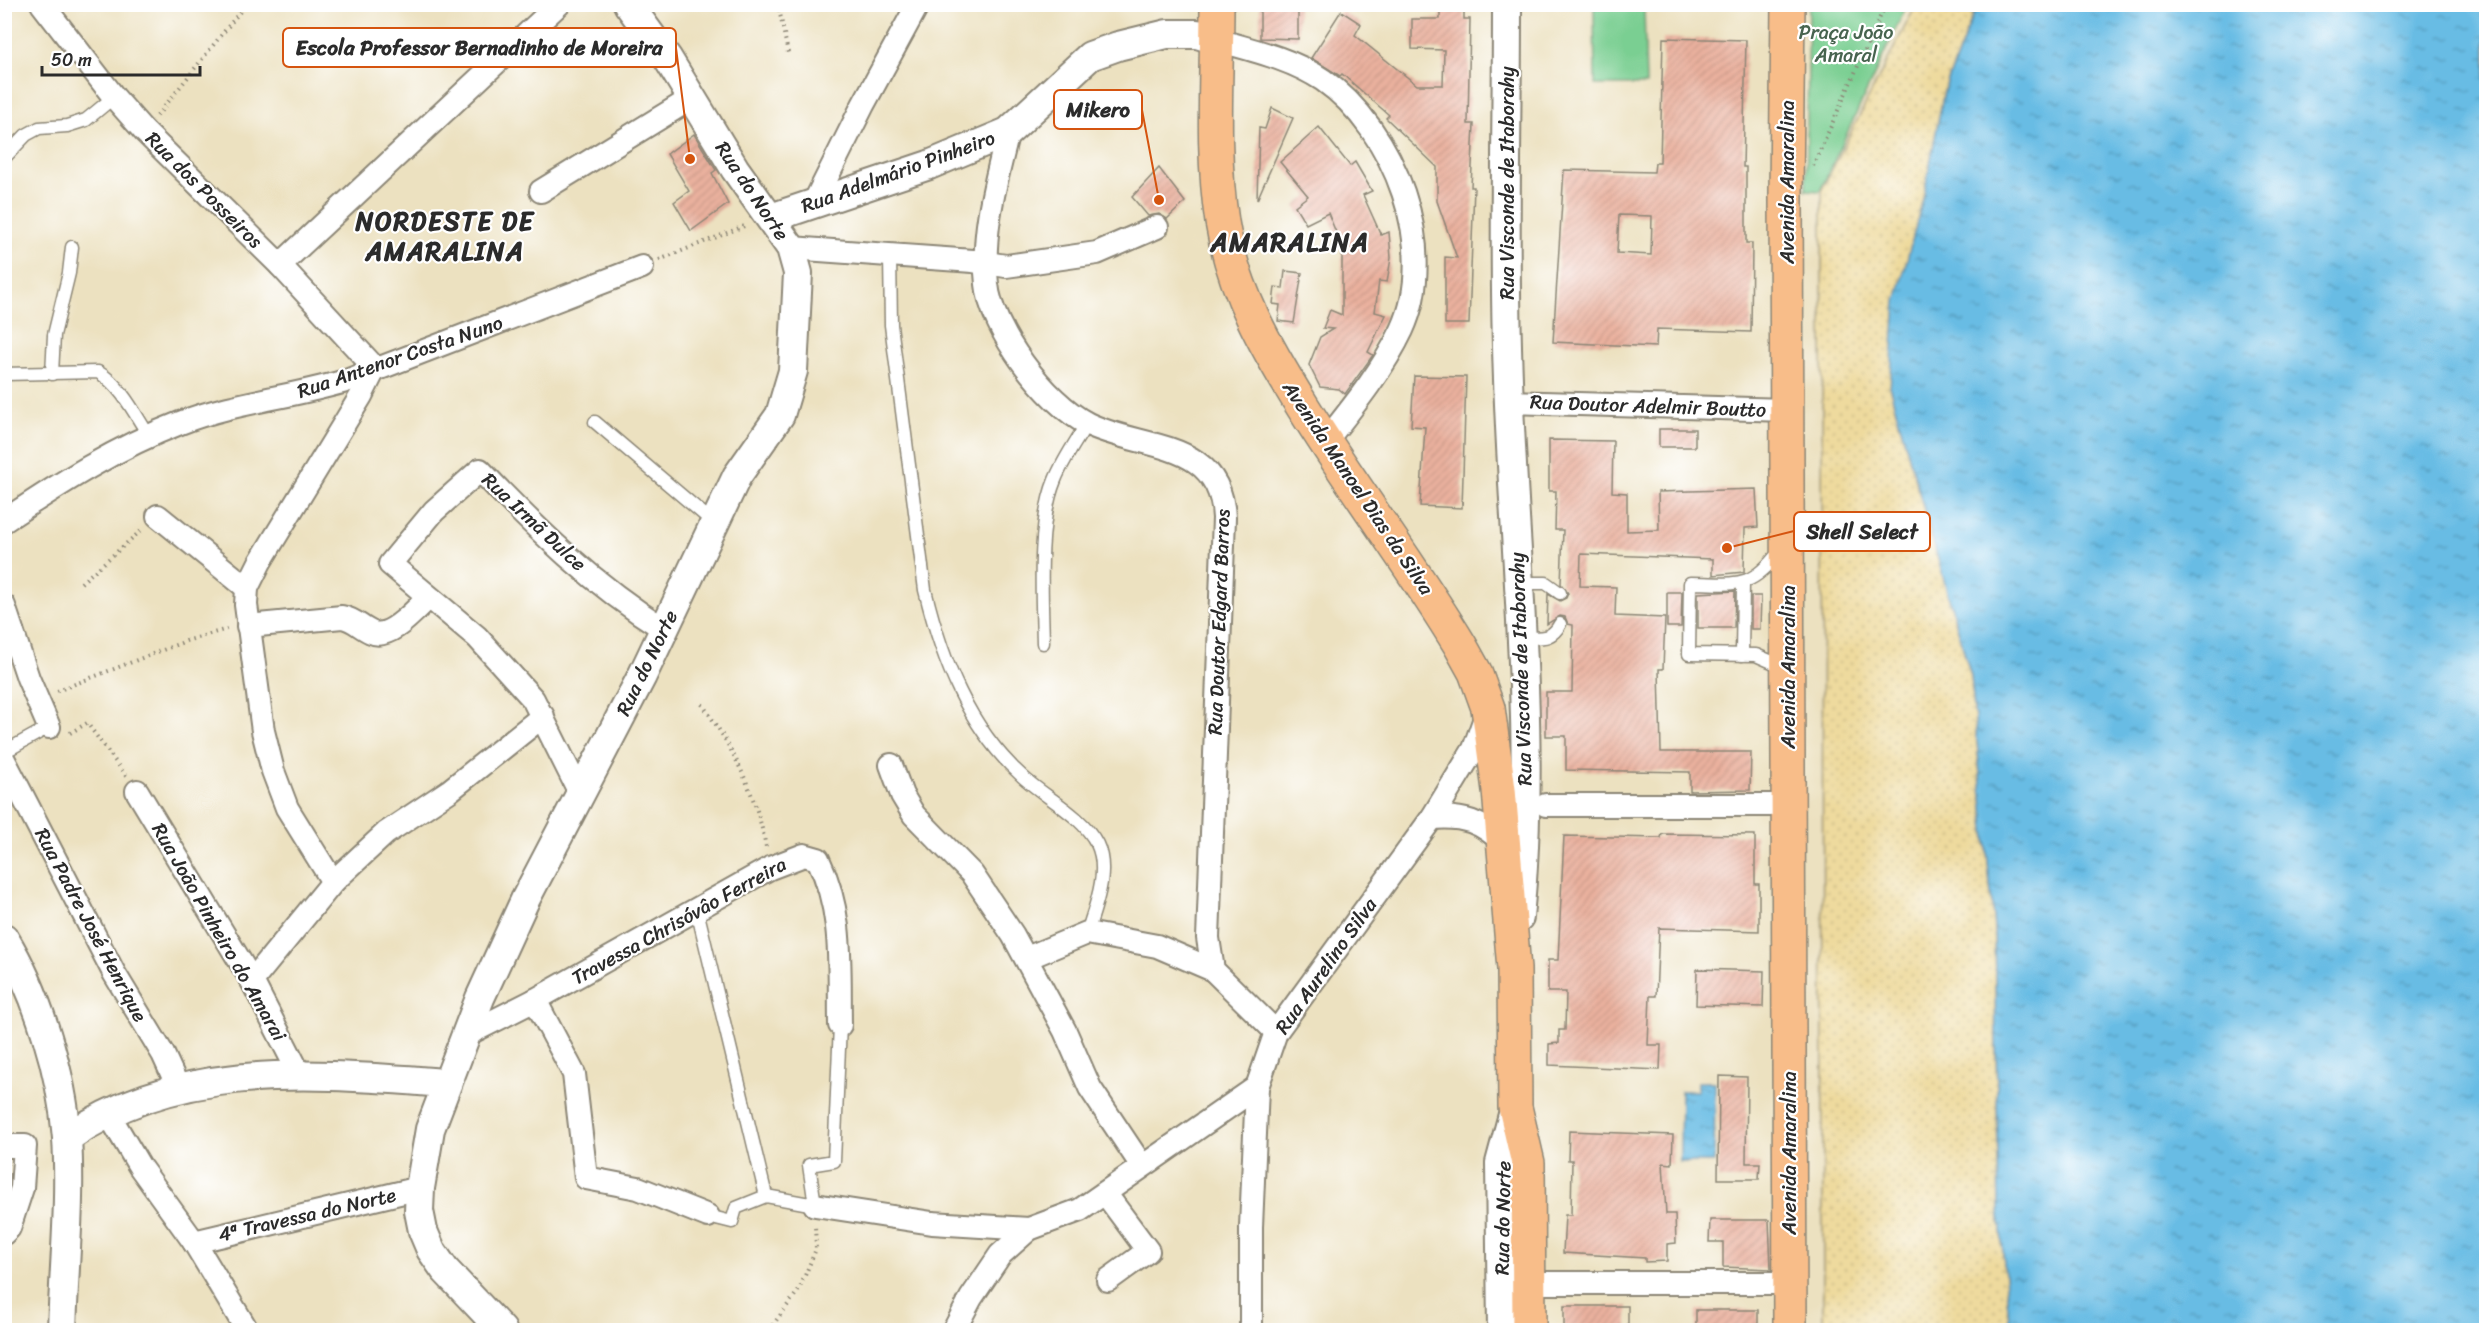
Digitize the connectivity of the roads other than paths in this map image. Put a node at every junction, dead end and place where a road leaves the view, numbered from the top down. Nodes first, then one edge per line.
1 (42, 4) edge
2 (559, 4) edge
3 (628, 4) edge
4 (918, 4) edge
5 (1217, 4) edge
6 (1507, 4) edge
7 (1788, 4) edge
8 (1217, 40) junction
9 (114, 97) junction
10 (692, 98) junction
11 (1008, 132) junction
12 (4, 158) edge
13 (541, 191) dead end
14 (814, 203) junction
15 (771, 218) junction
16 (1157, 227) dead end
17 (72, 247) dead end
18 (790, 248) junction
19 (890, 255) junction
20 (986, 263) junction
21 (280, 265) junction
22 (642, 267) road end
23 (375, 368) junction
24 (52, 374) junction
25 (4, 375) edge
26 (1509, 402) junction
27 (1788, 410) junction
28 (595, 422) dead end
29 (1087, 423) junction
30 (149, 436) junction
31 (1324, 442) junction
32 (158, 516) road end
33 (4, 521) edge
34 (714, 523) junction
35 (1788, 541) junction
36 (1519, 583) junction
37 (1743, 584) junction
38 (247, 588) junction
39 (1560, 593) dead end
40 (429, 597) junction
41 (4, 606) edge
42 (1560, 624) dead end
43 (248, 626) junction
44 (664, 629) junction
45 (1523, 638) junction
46 (1043, 643) dead end
47 (1742, 655) junction
48 (1788, 668) junction
49 (1488, 708) junction
50 (543, 716) junction
51 (49, 727) joint
52 (4, 752) edge
53 (4, 760) edge
54 (891, 765) dead end
55 (137, 791) road end
56 (579, 791) junction
57 (1546, 805) dead end
58 (1787, 805) junction
59 (1432, 818) junction
60 (1504, 843) junction
61 (333, 882) junction
62 (697, 910) junction
63 (1087, 933) junction
64 (4, 938) edge
65 (1027, 958) junction
66 (1514, 969) junction
67 (1213, 970) junction
68 (14, 972) edge
69 (252, 981) junction
70 (535, 1000) junction
71 (840, 1025) joint
72 (1276, 1032) junction
73 (466, 1035) junction
74 (299, 1073) junction
75 (447, 1083) junction
76 (1257, 1087) junction
77 (179, 1089) junction
78 (1515, 1107) junction
79 (108, 1113) junction
80 (67, 1138) junction
81 (15, 1146) edge
82 (1143, 1166) junction
83 (420, 1188) junction
84 (1105, 1193) junction
85 (766, 1196) junction
86 (815, 1205) junction
87 (708, 1216) joint
88 (1029, 1229) junction
89 (4, 1233) edge
90 (194, 1242) junction
91 (1108, 1280) dead end
92 (1528, 1283) junction
93 (1790, 1283) junction
94 (62, 1330) edge
95 (247, 1330) edge
96 (502, 1330) edge
97 (954, 1330) edge
98 (1251, 1330) edge
99 (1502, 1330) edge
100 (1529, 1330) edge
101 (1790, 1330) edge

1 - 9 street, Rua dos Posseiros
2 - 21 street
3 - 10 street, Rua do Norte
4 - 14 street
5 - 8 main road, Avenida Manoel Dias da Silva
6 - 26 street, Rua Visconde de Itaborahy
7 - 27 main road, Avenida Amaralina
8 - 11 street, Rua Adelmário Pinheiro
8 - 31 main road, Avenida Manoel Dias da Silva
8 - 31 street, Rua Adelmário Pinheiro
9 - 12 lane
9 - 21 street, Rua dos Posseiros
10 - 13 street
10 - 15 street, Rua do Norte
11 - 14 street, Rua Adelmário Pinheiro
11 - 20 street, Rua Doutor Edgard Barros
14 - 15 street, Rua Adelmário Pinheiro
15 - 18 street, Rua do Norte
16 - 20 street
17 - 24 lane
18 - 19 street
18 - 34 street, Rua do Norte
19 - 20 street
19 - 63 lane
20 - 29 street, Rua Doutor Edgard Barros
21 - 23 street, Rua dos Posseiros
22 - 23 street, Rua Antenor Costa Nuno
23 - 30 street, Rua Antenor Costa Nuno
23 - 38 street
24 - 25 lane
24 - 30 lane
26 - 27 street, Rua Doutor Adelmir Boutto
26 - 36 street, Rua Visconde de Itaborahy
27 - 35 main road, Avenida Amaralina
28 - 34 lane
29 - 46 lane
29 - 67 street, Rua Doutor Edgard Barros
30 - 33 street, Rua Antenor Costa Nuno
31 - 49 main road, Avenida Manoel Dias da Silva
32 - 38 street
34 - 44 street, Rua do Norte
35 - 37 lane
35 - 48 main road, Avenida Amaralina
36 - 39 lane
36 - 45 street, Rua Visconde de Itaborahy
37 - 47 lane
37 - 47 lane
38 - 43 street
40 - 43 street
40 - 44 street, Rua Irmã Dulce
40 - 50 street
41 - 51 street
42 - 45 lane
43 - 61 street
44 - 56 street, Rua do Norte
45 - 66 street, Rua Visconde de Itaborahy
47 - 48 lane
48 - 58 main road, Avenida Amaralina
49 - 59 street, Rua Aurelino Silva
49 - 60 main road, Avenida Manoel Dias da Silva
50 - 56 street
50 - 61 street
51 - 52 lane
53 - 77 street, Rua Padre José Henrique
54 - 65 street
55 - 69 street, Rua João Pinheiro do Amarai
56 - 73 street, Rua do Norte
57 - 58 street
58 - 93 main road, Avenida Amaralina
59 - 60 street
59 - 72 street, Rua Aurelino Silva
60 - 66 main road, Avenida Manoel Dias da Silva
61 - 69 street
62 - 70 street, Travessa Chrisóvâo Ferreira
62 - 71 street, Travessa Chrisóvâo Ferreira
62 - 85 lane
63 - 65 street
63 - 67 street
64 - 68 street
65 - 82 street
66 - 78 main road, Rua Visconde de Itaborahy
67 - 72 street
68 - 80 street
69 - 74 street, Rua João Pinheiro do Amarai
70 - 73 street, Travessa Chrisóvâo Ferreira
70 - 87 street
71 - 86 lane, Travessa Chrisóvâo Ferreira
72 - 76 street, Rua Aurelino Silva
73 - 75 street, Rua do Norte
74 - 75 street
74 - 77 street
75 - 83 street, Rua do Norte
76 - 82 street
76 - 98 street
77 - 79 street
78 - 92 main road, Rua Visconde de Itaborahy
78 - 99 street, Rua do Norte
79 - 80 street
79 - 90 street
80 - 94 street
81 - 89 street
82 - 84 street
83 - 90 street, 4ª Travessa do Norte
83 - 96 street, Rua do Norte
84 - 88 street
84 - 91 street
85 - 86 lane
85 - 87 lane
86 - 88 street
88 - 97 street
90 - 95 street
92 - 93 street
92 - 100 main road, Rua Visconde de Itaborahy
93 - 101 main road, Avenida Amaralina

